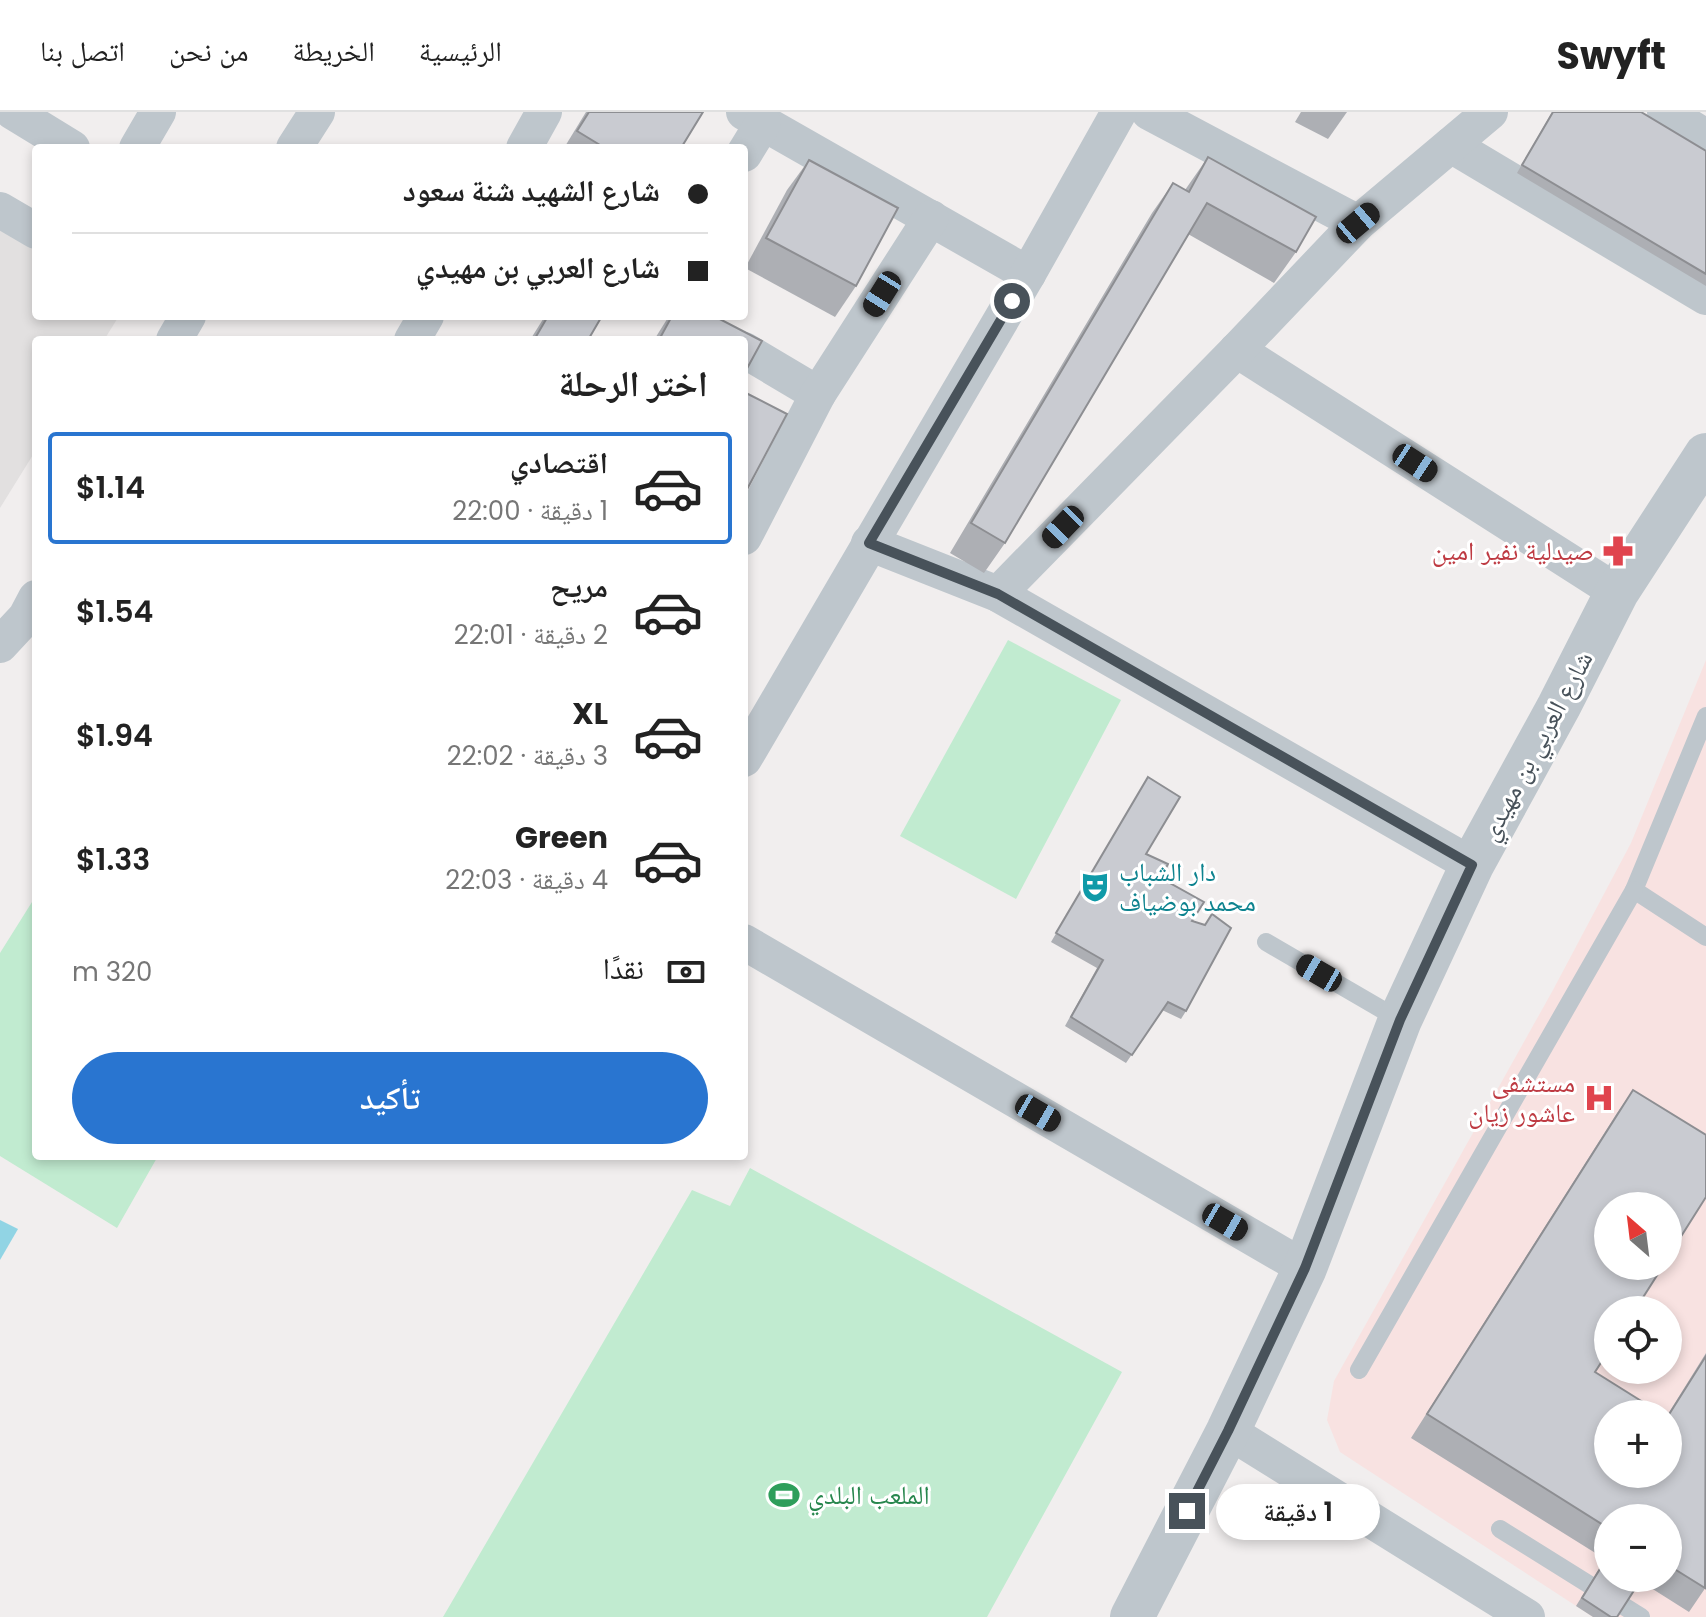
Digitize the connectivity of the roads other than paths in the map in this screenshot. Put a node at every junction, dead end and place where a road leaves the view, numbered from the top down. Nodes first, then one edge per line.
1 (13, 112) edge
2 (158, 112) edge
3 (317, 112) edge
4 (544, 112) edge
5 (1119, 112) edge
6 (1149, 112) edge
7 (1490, 112) edge
8 (1665, 112) edge
9 (754, 117) edge
10 (1706, 137) edge
11 (65, 144) edge
12 (139, 144) edge
13 (297, 144) edge
14 (526, 144) edge
15 (747, 144) edge
16 (1451, 145) junction
17 (0, 210) edge
18 (931, 218) junction
19 (1358, 223) junction
20 (32, 229) edge
21 (1028, 274) junction
22 (1706, 297) edge
23 (1237, 350) junction
24 (748, 353) edge
25 (818, 394) junction
26 (1706, 455) edge
27 (748, 529) edge
28 (869, 543) junction
29 (1617, 592) junction
30 (998, 594) junction
31 (32, 613) edge
32 (0, 645) edge
33 (1706, 716) edge
34 (748, 743) edge
35 (1472, 865) junction
36 (1634, 890) junction
37 (1706, 937) edge
38 (1266, 942) dead end
39 (748, 944) edge
40 (1400, 1020) junction
41 (1305, 1268) junction
42 (1359, 1370) dead end
43 (1228, 1431) junction
44 (1500, 1529) dead end
45 (1132, 1617) edge
46 (1527, 1617) edge
47 (1641, 1617) edge

1 - 11 street
2 - 12 street
3 - 13 street
4 - 14 street
5 - 21 street
6 - 19 street
7 - 16 street
8 - 10 street
9 - 15 street
9 - 18 street
16 - 19 street
16 - 22 street
17 - 20 street
18 - 21 street
18 - 25 street
19 - 23 street
21 - 28 street
23 - 29 street
23 - 30 street
24 - 25 street
25 - 27 street
26 - 29 street, شارع العربي بن مهيدي
28 - 30 street
28 - 34 street
29 - 35 street, شارع العربي بن مهيدي
30 - 35 street
31 - 32 street
33 - 36 lane
35 - 40 street, شارع العربي بن مهيدي
36 - 37 lane
36 - 42 lane
38 - 40 lane
39 - 41 street
40 - 41 street, شارع العربي بن مهيدي
41 - 43 street, شارع العربي بن مهيدي
43 - 45 street, شارع العربي بن مهيدي
43 - 46 street
44 - 47 lane

